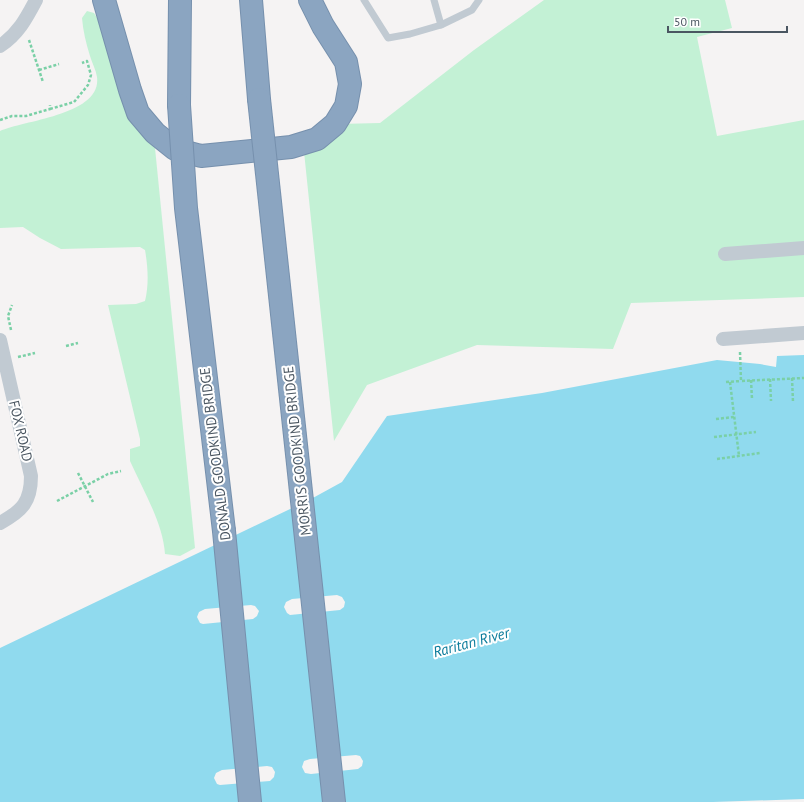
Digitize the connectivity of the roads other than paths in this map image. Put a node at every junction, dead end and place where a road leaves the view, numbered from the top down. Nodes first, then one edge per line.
1 (36, 0) edge
2 (180, 0) edge
3 (251, 0) edge
4 (310, 0) edge
5 (364, 0) edge
6 (434, 0) edge
7 (479, 0) edge
8 (104, 1) edge
9 (441, 25) junction
10 (0, 46) edge
11 (804, 248) edge
12 (725, 254) dead end
13 (804, 333) edge
14 (723, 339) dead end
15 (0, 340) edge
16 (0, 523) edge
17 (250, 802) edge
18 (334, 802) edge

1 - 10 street
2 - 17 highway, DONALD GOODKIND BRIDGE, bridge
3 - 18 highway, MORRIS GOODKIND BRIDGE, bridge
4 - 8 highway
5 - 9 lane
6 - 9 lane
7 - 9 lane
11 - 12 street
13 - 14 street
15 - 16 street, FOX ROAD

